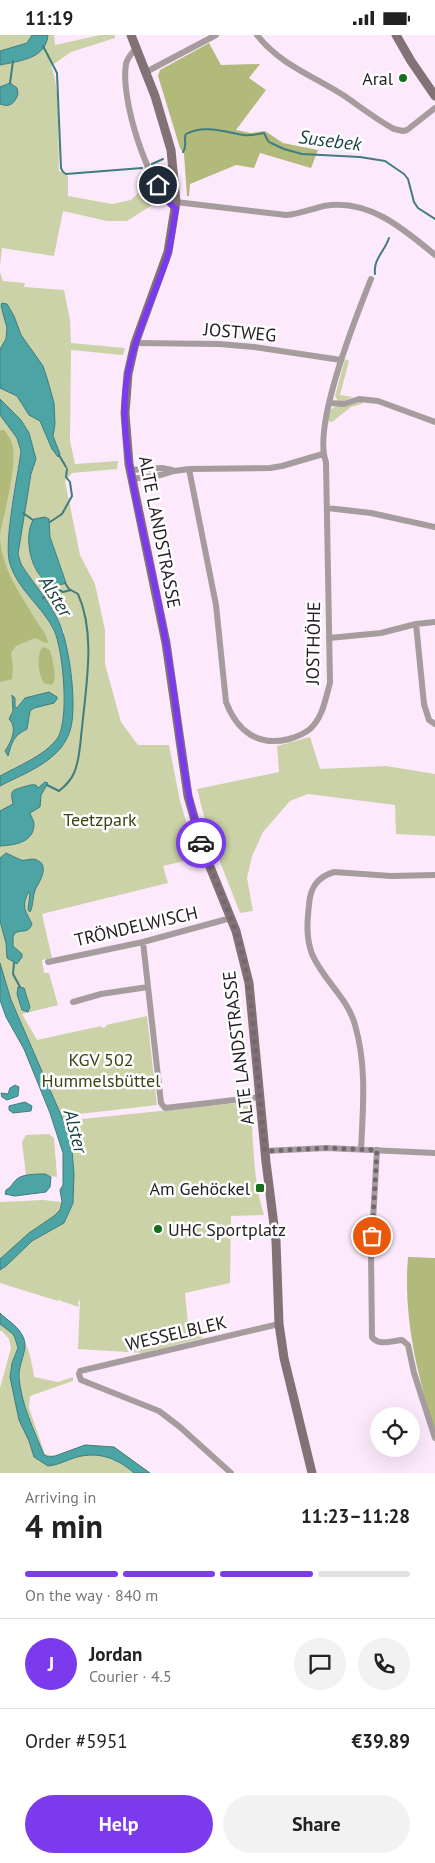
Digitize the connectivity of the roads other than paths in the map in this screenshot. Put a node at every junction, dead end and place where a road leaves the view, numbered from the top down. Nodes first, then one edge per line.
1 (132, 35) edge
2 (216, 35) edge
3 (257, 35) edge
4 (396, 35) edge
5 (136, 49) junction
6 (146, 72) junction
7 (435, 96) edge
8 (435, 108) edge
9 (158, 185) junction
10 (175, 185) junction
11 (176, 206) junction
12 (435, 255) edge
13 (371, 279) dead end
14 (136, 343) junction
15 (341, 361) junction
16 (330, 403) junction
17 (435, 422) edge
18 (323, 454) junction
19 (189, 469) junction
20 (130, 474) junction
21 (327, 508) junction
22 (435, 527) edge
23 (435, 622) edge
24 (416, 624) junction
25 (330, 638) junction
26 (435, 724) edge
27 (435, 875) edge
28 (231, 918) junction
29 (142, 941) junction
30 (48, 962) dead end
31 (148, 987) junction
32 (73, 1002) dead end
33 (261, 1097) junction
34 (361, 1150) junction
35 (377, 1150) junction
36 (265, 1151) junction
37 (435, 1153) edge
38 (279, 1324) junction
39 (435, 1438) edge
40 (231, 1473) edge
41 (312, 1473) edge

1 - 5 main road, ALTE LANDSTRASSE
2 - 6 street
3 - 8 street
4 - 7 main road
5 - 6 main road, ALTE LANDSTRASSE
5 - 9 street
6 - 10 main road, ALTE LANDSTRASSE
9 - 10 street
9 - 11 street
10 - 11 main road, ALTE LANDSTRASSE
11 - 12 street
11 - 14 main road, ALTE LANDSTRASSE
13 - 15 street, JOSTHÖHE
14 - 15 street, JOSTWEG
14 - 20 main road, ALTE LANDSTRASSE
15 - 16 street, JOSTHÖHE
16 - 17 street
16 - 18 street, JOSTHÖHE
18 - 19 street
18 - 21 street, JOSTHÖHE
19 - 20 street
19 - 25 street, JOSTHÖHE
20 - 28 main road, ALTE LANDSTRASSE
21 - 22 street
21 - 25 street, JOSTHÖHE
23 - 24 street
24 - 25 street
24 - 26 street
27 - 34 street
28 - 29 street, TRÖNDELWISCH
28 - 33 main road, ALTE LANDSTRASSE
29 - 30 street, TRÖNDELWISCH
29 - 31 street
31 - 32 street
31 - 33 street
33 - 36 main road, ALTE LANDSTRASSE
34 - 35 street
34 - 36 street
35 - 37 street
35 - 39 street
36 - 38 main road, ALTE LANDSTRASSE
38 - 40 street, WESSELBLEK
38 - 41 main road, ALTE LANDSTRASSE

